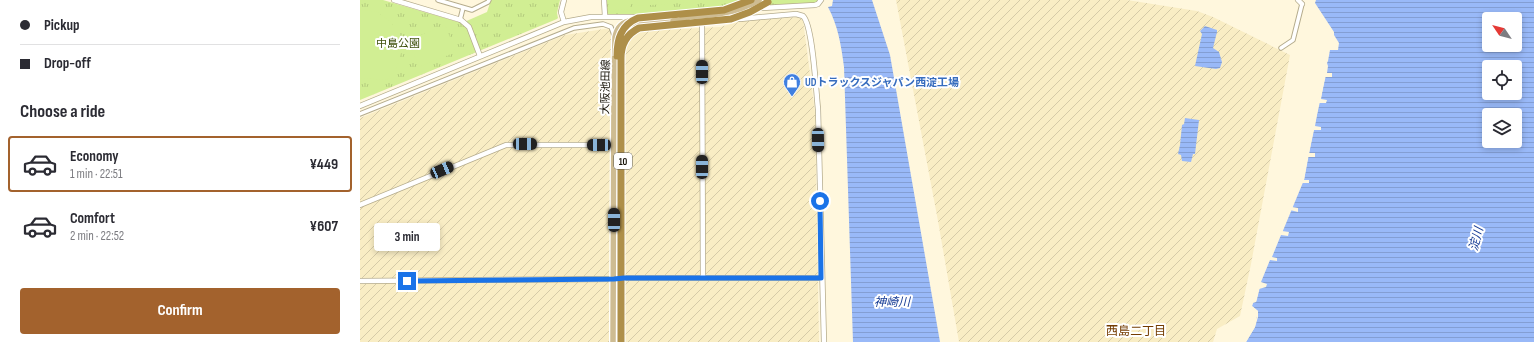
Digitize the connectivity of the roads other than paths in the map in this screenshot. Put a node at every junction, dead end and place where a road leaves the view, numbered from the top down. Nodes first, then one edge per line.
1 (394, 0) edge
2 (438, 0) edge
3 (489, 0) edge
4 (564, 0) edge
5 (604, 0) edge
6 (751, 0) edge
7 (759, 0) edge
8 (821, 0) edge
9 (767, 1) edge
10 (408, 2) edge
11 (453, 2) edge
12 (1300, 2) edge
13 (463, 8) junction
14 (605, 16) junction
15 (673, 19) junction
16 (460, 20) junction
17 (564, 22) junction
18 (702, 24) junction
19 (652, 27) joint
20 (625, 33) junction
21 (1281, 48) dead end
22 (480, 56) junction
23 (614, 84) junction
24 (360, 106) edge
25 (360, 114) edge
26 (614, 145) junction
27 (623, 145) junction
28 (360, 204) edge
29 (624, 278) junction
30 (703, 278) junction
31 (821, 278) junction
32 (614, 279) junction
33 (360, 281) edge
34 (613, 342) edge
35 (617, 342) edge
36 (621, 342) edge
37 (624, 342) edge
38 (824, 342) edge

1 - 10 street
2 - 11 street
3 - 13 street
4 - 17 street
5 - 14 street
6 - 35 highway, bridge
7 - 15 main road, 大阪池田線 / 10, bridge
8 - 14 street
9 - 15 main road, 大阪池田線 / 10, bridge
9 - 36 highway, bridge
10 - 16 street
11 - 13 street
12 - 21 street
13 - 16 street
14 - 17 street
15 - 20 main road, 大阪池田線 / 10
15 - 23 main road, 大阪池田線 / 10
16 - 22 street
17 - 22 street
18 - 19 street
18 - 30 street
18 - 31 street
19 - 20 street
20 - 27 main road, 大阪池田線 / 10
22 - 24 street
23 - 25 street
23 - 26 main road, 大阪池田線 / 10
26 - 27 street
26 - 28 street
26 - 32 main road, 大阪池田線 / 10
27 - 29 main road, 大阪池田線 / 10
29 - 30 street
29 - 32 street
29 - 37 main road, 大阪池田線 / 10
30 - 31 street
31 - 38 street
32 - 33 street
32 - 34 main road, 大阪池田線 / 10

